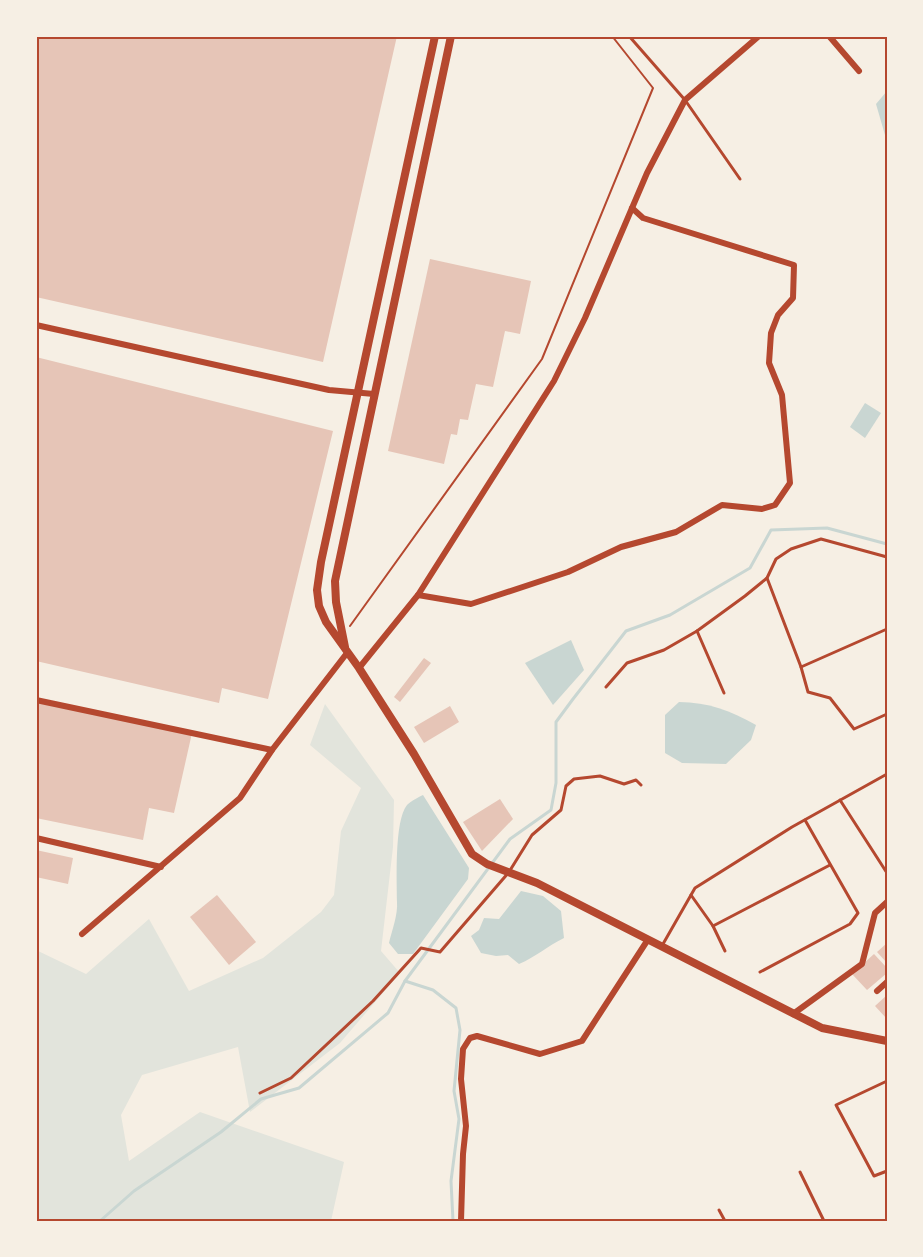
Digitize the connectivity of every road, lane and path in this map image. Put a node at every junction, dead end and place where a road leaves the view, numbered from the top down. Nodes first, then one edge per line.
1 (435, 36) edge
2 (451, 36) edge
3 (612, 36) edge
4 (629, 36) edge
5 (759, 36) edge
6 (829, 36) edge
7 (859, 71) dead end
8 (685, 100) junction
9 (740, 178) dead end
10 (632, 208) junction
11 (36, 325) edge
12 (358, 391) junction
13 (374, 394) junction
14 (887, 557) edge
15 (767, 578) junction
16 (418, 595) junction
17 (887, 629) edge
18 (697, 631) junction
19 (343, 636) junction
20 (347, 653) junction
21 (359, 668) junction
22 (801, 668) junction
23 (606, 687) dead end
24 (724, 693) dead end
25 (36, 700) edge
26 (887, 714) edge
27 (272, 750) junction
28 (887, 774) edge
29 (641, 785) dead end
30 (840, 801) junction
31 (805, 820) junction
32 (36, 838) edge
33 (830, 866) junction
34 (160, 867) junction
35 (508, 872) junction
36 (887, 873) edge
37 (691, 895) junction
38 (887, 902) edge
39 (713, 926) junction
40 (82, 934) dead end
41 (647, 941) junction
42 (660, 948) junction
43 (725, 951) dead end
44 (760, 972) dead end
45 (887, 982) edge
46 (877, 992) dead end
47 (793, 1014) junction
48 (887, 1041) edge
49 (887, 1081) edge
50 (260, 1093) dead end
51 (887, 1171) edge
52 (801, 1172) dead end
53 (719, 1210) dead end
54 (461, 1221) edge
55 (725, 1221) edge
56 (824, 1221) edge

1 - 12 street
2 - 13 street
3 - 19 path
4 - 8 lane
5 - 8 street
6 - 7 street
8 - 9 lane
8 - 10 street
10 - 16 street
10 - 16 street
11 - 12 street
12 - 13 street
12 - 20 street
13 - 19 street
14 - 15 lane
15 - 18 lane
15 - 22 lane
16 - 21 street
17 - 22 lane
18 - 23 lane
18 - 24 lane
19 - 20 street
20 - 21 street
20 - 27 street
21 - 35 street
22 - 26 lane
25 - 27 street
27 - 34 street
28 - 30 lane
29 - 35 lane
30 - 31 lane
30 - 36 lane
31 - 33 lane
31 - 37 lane
32 - 34 street
33 - 39 lane
33 - 44 lane
34 - 40 street
35 - 41 street
35 - 50 lane
37 - 39 lane
37 - 42 lane
38 - 47 street
39 - 43 lane
41 - 42 street
41 - 54 street
42 - 47 street
45 - 46 street
47 - 48 street
49 - 51 lane
52 - 56 lane
53 - 55 lane

